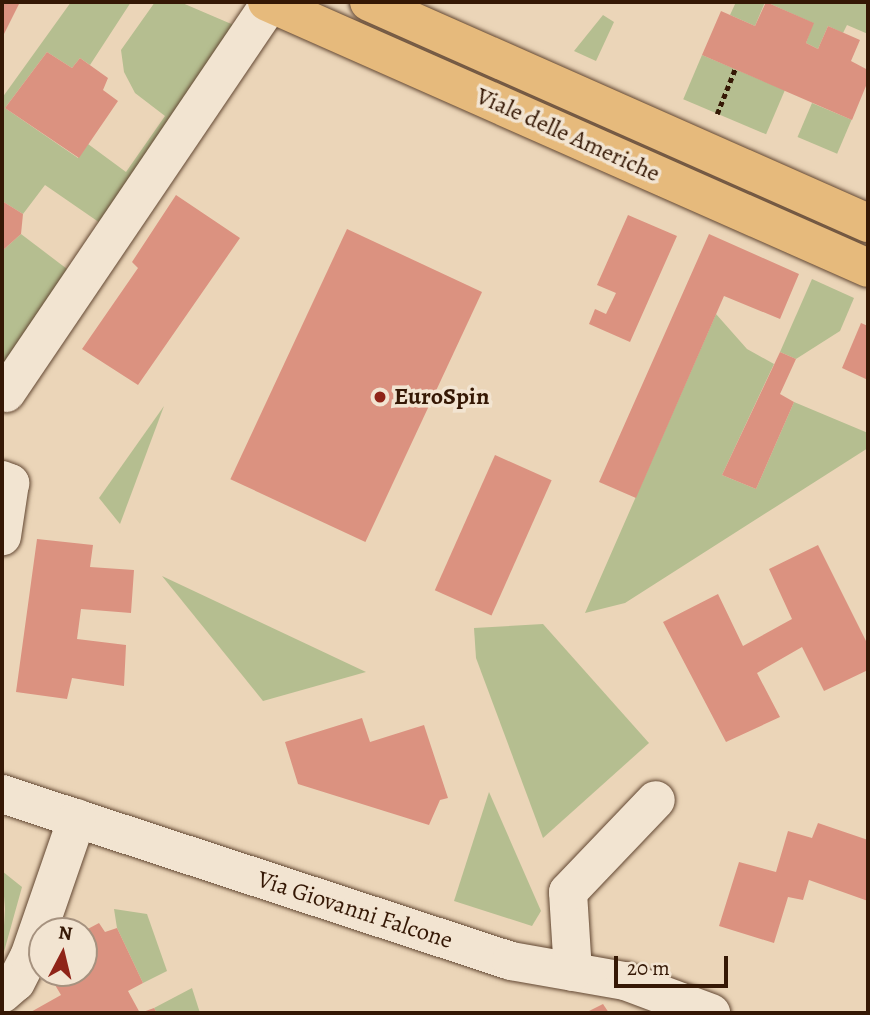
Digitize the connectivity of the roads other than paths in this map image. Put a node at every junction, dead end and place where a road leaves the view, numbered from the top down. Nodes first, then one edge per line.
1 (269, 2) edge
2 (369, 2) edge
3 (868, 223) edge
4 (868, 268) edge
5 (6, 393) dead end
6 (2, 480) edge
7 (2, 536) edge
8 (2, 794) edge
9 (656, 800) dead end
10 (76, 818) junction
11 (573, 972) junction
12 (2, 993) edge
13 (711, 1013) edge

1 - 4 main road, Viale delle Americhe
1 - 5 street
2 - 3 main road, Viale delle Americhe
6 - 7 street
8 - 10 street, Via Giovanni Falcone
9 - 11 street
10 - 11 street, Via Giovanni Falcone
10 - 12 street
11 - 13 street, Via Giovanni Falcone

